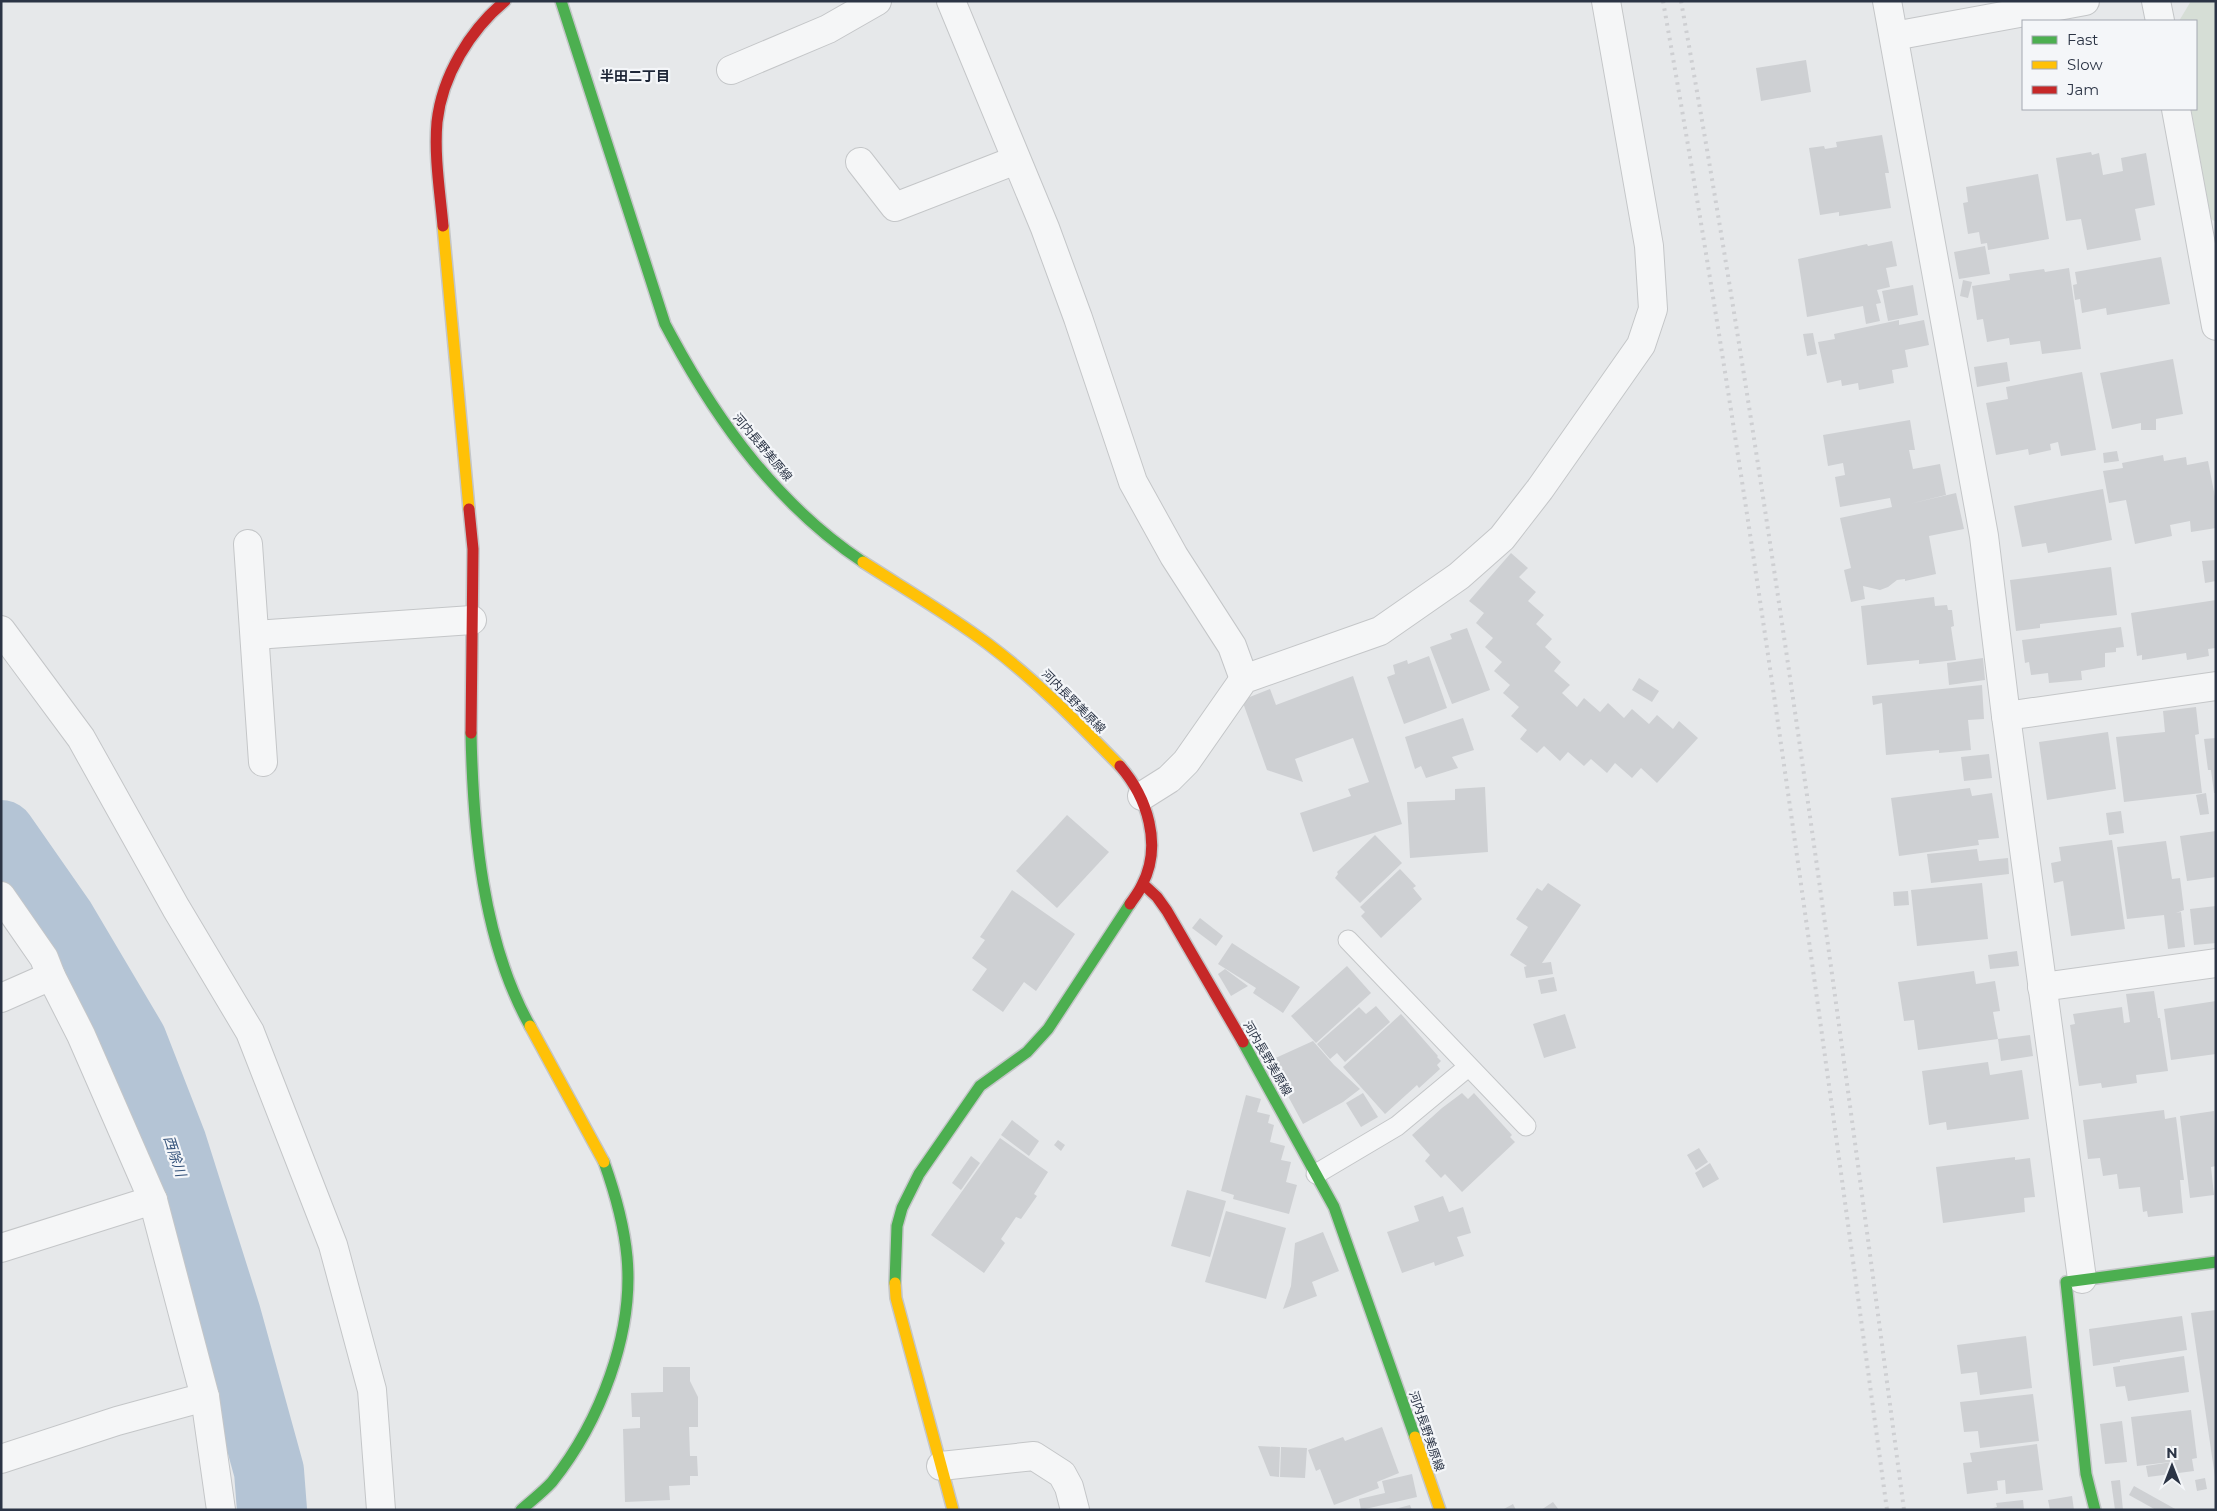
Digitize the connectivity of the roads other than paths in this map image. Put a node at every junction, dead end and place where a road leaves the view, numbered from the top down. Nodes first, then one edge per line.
1 (505, 1) edge
2 (560, 1) edge
3 (876, 1) edge
4 (951, 1) edge
5 (1606, 1) edge
6 (1887, 1) edge
7 (2085, 1) edge
8 (2156, 1) edge
9 (2160, 20) edge
10 (1894, 36) junction
11 (731, 70) dead end
12 (2176, 110) edge
13 (1016, 160) junction
14 (860, 162) dead end
15 (2209, 251) edge
16 (2216, 326) edge
17 (248, 544) dead end
18 (472, 620) junction
19 (1, 630) edge
20 (254, 635) junction
21 (1244, 679) junction
22 (2216, 686) edge
23 (2006, 716) junction
24 (263, 762) dead end
25 (1142, 796) junction
26 (1143, 884) junction
27 (1, 896) edge
28 (1348, 940) dead end
29 (2216, 963) edge
30 (51, 976) junction
31 (2042, 987) junction
32 (1, 998) edge
33 (1468, 1067) junction
34 (1526, 1126) dead end
35 (1316, 1174) junction
36 (153, 1200) junction
37 (1, 1248) edge
38 (2216, 1262) edge
39 (2082, 1279) junction
40 (205, 1397) junction
41 (1, 1459) edge
42 (942, 1466) junction
43 (221, 1510) edge
44 (381, 1510) edge
45 (521, 1510) edge
46 (953, 1510) edge
47 (1075, 1510) edge
48 (1440, 1510) edge
49 (2095, 1510) edge

1 - 18 street
2 - 25 street, 河内長野美原線
3 - 11 street
4 - 13 street
5 - 21 street
6 - 10 street
7 - 10 street
8 - 9 street
10 - 23 street
12 - 15 street
13 - 14 street
13 - 21 street
15 - 16 street
17 - 20 street
18 - 20 street
18 - 45 street
19 - 44 street
20 - 24 street
21 - 25 street
22 - 23 street
23 - 31 street
25 - 26 street, 河内長野美原線
26 - 35 street, 河内長野美原線
26 - 42 street
27 - 30 street
28 - 33 lane
29 - 31 street
30 - 32 street
30 - 36 street
31 - 39 street
33 - 34 lane
33 - 35 lane
35 - 48 street, 河内長野美原線
36 - 37 street
36 - 40 street
38 - 39 street
39 - 49 street
40 - 41 street
40 - 43 street
42 - 46 street
42 - 47 street

